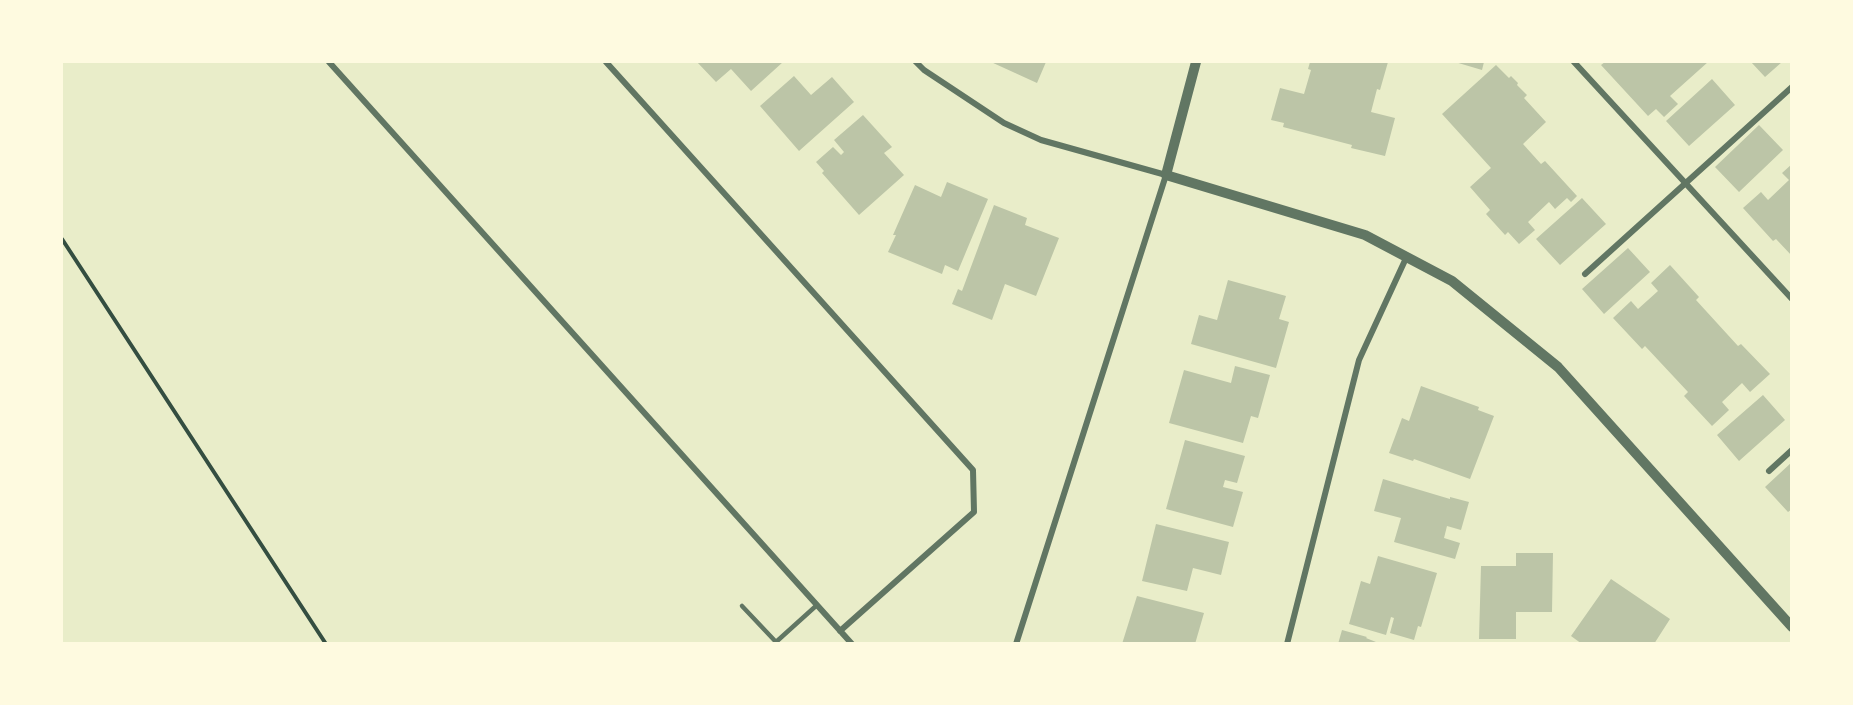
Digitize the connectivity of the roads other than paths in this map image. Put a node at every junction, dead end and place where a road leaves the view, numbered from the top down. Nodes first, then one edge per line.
1 (329, 62) edge
2 (606, 62) edge
3 (916, 62) edge
4 (1196, 62) edge
5 (1574, 62) edge
6 (1791, 87) edge
7 (1166, 175) junction
8 (1684, 184) junction
9 (1407, 256) junction
10 (1585, 274) dead end
11 (1791, 299) edge
12 (1791, 450) edge
13 (1769, 471) dead end
14 (817, 605) junction
15 (742, 606) dead end
16 (1791, 627) edge
17 (840, 631) junction
18 (852, 644) edge
19 (1016, 644) edge
20 (1287, 644) edge

1 - 14 street
2 - 17 street
3 - 7 street
4 - 7 street
5 - 8 street
6 - 8 street
7 - 9 street
7 - 19 street
8 - 10 street
8 - 11 street
9 - 16 street
9 - 20 street
12 - 13 street
14 - 15 lane
14 - 17 street
17 - 18 street

